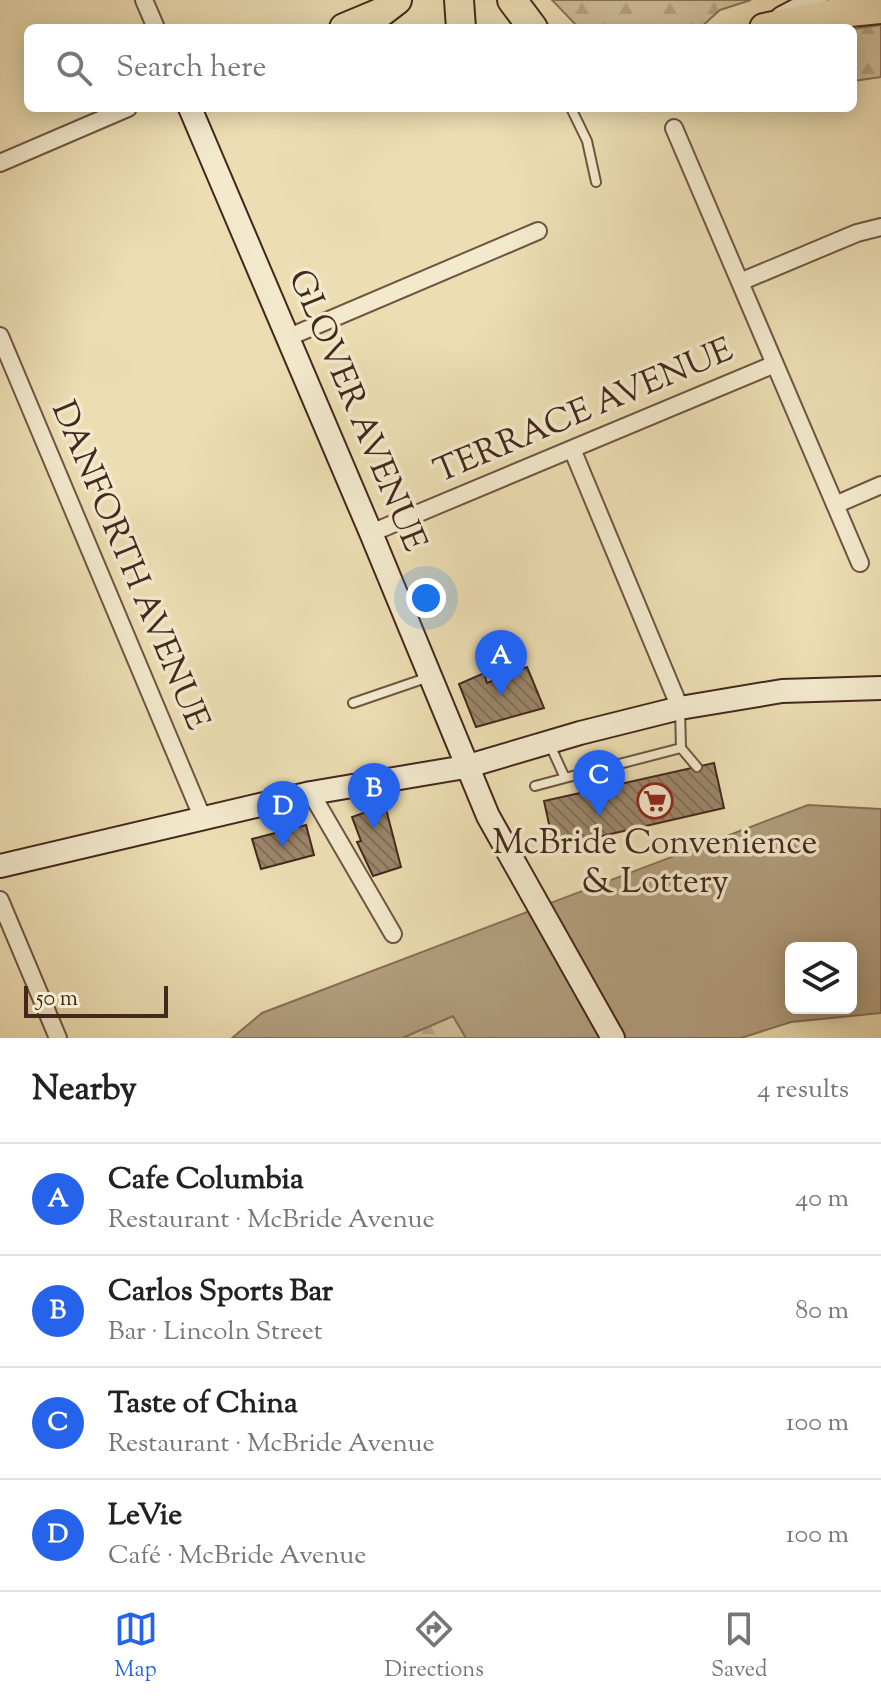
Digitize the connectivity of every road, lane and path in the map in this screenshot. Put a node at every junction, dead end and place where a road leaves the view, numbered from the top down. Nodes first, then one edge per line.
1 (144, 0) edge
2 (397, 0) edge
3 (459, 0) edge
4 (512, 0) edge
5 (816, 0) edge
6 (881, 9) edge
7 (154, 24) edge
8 (354, 24) edge
9 (461, 24) edge
10 (530, 24) edge
11 (770, 24) edge
12 (782, 24) edge
13 (119, 112) edge
14 (192, 112) edge
15 (573, 112) edge
16 (674, 128) dead end
17 (0, 163) edge
18 (596, 182) dead end
19 (881, 227) edge
20 (538, 231) dead end
21 (740, 282) junction
22 (0, 336) edge
23 (289, 337) junction
24 (775, 364) junction
25 (572, 449) junction
26 (881, 485) edge
27 (835, 505) junction
28 (371, 533) junction
29 (860, 563) dead end
30 (430, 677) junction
31 (881, 688) edge
32 (353, 703) dead end
33 (680, 708) junction
34 (549, 742) junction
35 (681, 748) junction
36 (465, 767) junction
37 (697, 767) dead end
38 (565, 778) junction
39 (535, 786) dead end
40 (311, 793) junction
41 (203, 819) junction
42 (0, 866) edge
43 (0, 900) edge
44 (393, 934) dead end
45 (58, 1038) edge
46 (613, 1038) edge

1 - 7 street
2 - 8 highway
3 - 9 highway
4 - 10 highway
5 - 11 street
6 - 12 highway
13 - 17 street
14 - 23 street, GLOVER AVENUE
15 - 18 lane
16 - 21 street
19 - 21 street
20 - 23 street
21 - 24 street
22 - 41 street, DANFORTH AVENUE
23 - 28 street, GLOVER AVENUE
24 - 25 street, TERRACE AVENUE
24 - 27 street
25 - 28 street, TERRACE AVENUE
25 - 33 street
26 - 27 street
27 - 29 street
28 - 30 street, GLOVER AVENUE
30 - 32 lane
30 - 36 street, GLOVER AVENUE
31 - 33 street
33 - 34 street
33 - 35 lane
34 - 36 street
34 - 38 lane
35 - 37 lane
35 - 38 lane
36 - 40 street
36 - 46 street, GLOVER AVENUE
38 - 39 lane
40 - 41 street
40 - 44 street
41 - 42 street
43 - 45 street

